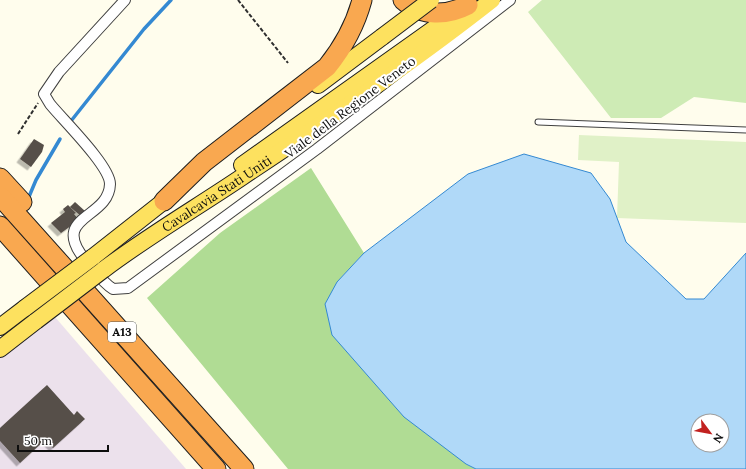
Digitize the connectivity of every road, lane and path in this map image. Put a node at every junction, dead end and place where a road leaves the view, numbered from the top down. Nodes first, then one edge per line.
1 (125, 0) edge
2 (238, 0) edge
3 (362, 0) edge
4 (403, 0) edge
5 (430, 0) edge
6 (492, 0) edge
7 (510, 0) edge
8 (471, 2) edge
9 (288, 63) dead end
10 (44, 94) junction
11 (538, 122) dead end
12 (746, 130) edge
13 (18, 134) dead end
14 (0, 178) edge
15 (0, 196) edge
16 (164, 201) junction
17 (0, 226) edge
18 (136, 244) junction
19 (0, 327) edge
20 (0, 348) edge
21 (164, 379) junction
22 (216, 469) edge
23 (244, 469) edge

1 - 10 street
2 - 9 path
3 - 16 highway
4 - 8 highway
5 - 16 main road, Cavalcavia Stati Uniti, bridge
6 - 18 main road, Cavalcavia Stati Uniti
7 - 10 street, Viale della Regione Veneto
8 - 18 main road
10 - 13 path
11 - 12 lane
14 - 21 highway, A13
15 - 21 highway, A13
16 - 19 main road, Cavalcavia Stati Uniti, bridge
17 - 22 highway, A13
18 - 20 main road, Cavalcavia Stati Uniti, bridge
21 - 23 highway, A13

